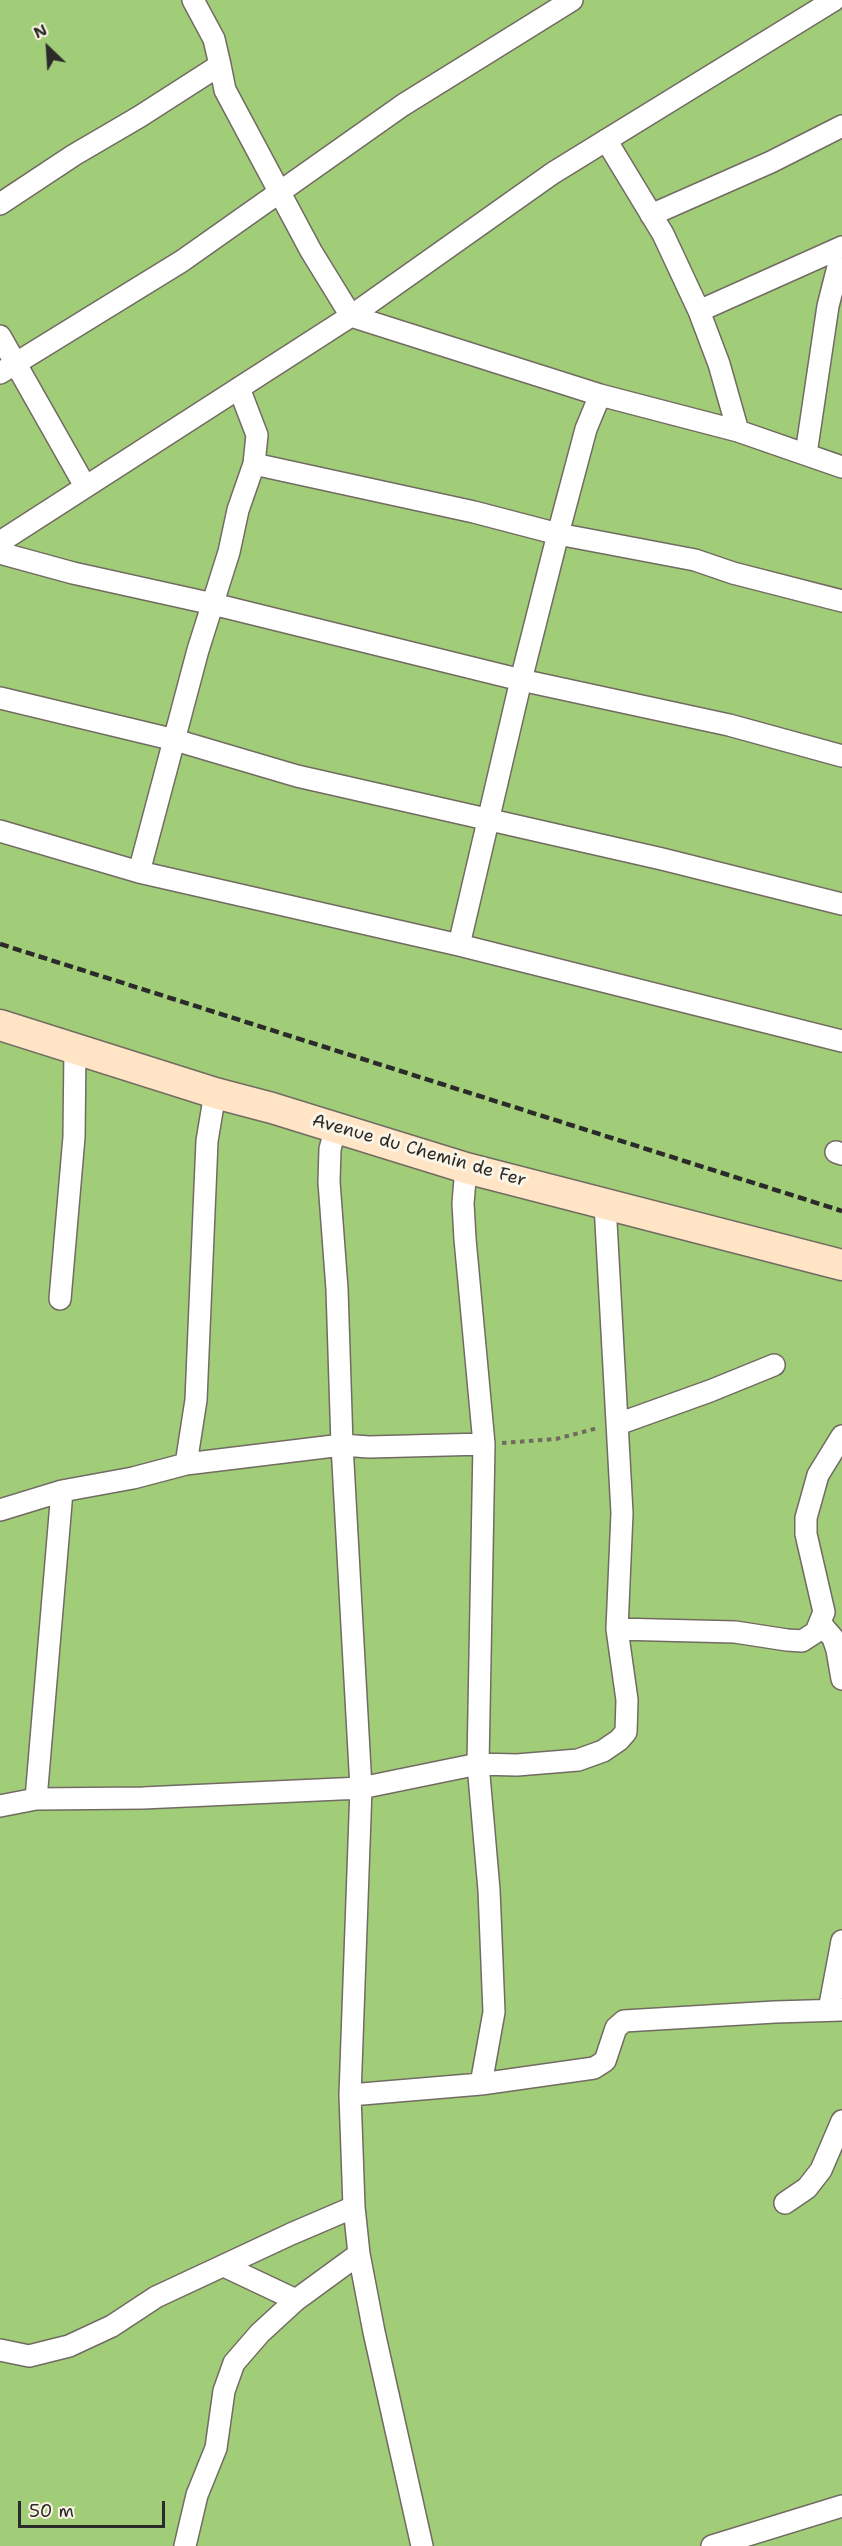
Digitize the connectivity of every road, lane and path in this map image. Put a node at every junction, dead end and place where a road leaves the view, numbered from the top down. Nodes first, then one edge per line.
1 (193, 0) edge
2 (572, 0) edge
3 (834, 0) edge
4 (220, 65) junction
5 (842, 126) edge
6 (606, 140) junction
7 (279, 193) junction
8 (0, 204) edge
9 (651, 215) junction
10 (842, 249) edge
11 (699, 311) junction
12 (351, 316) junction
13 (834, 331) edge
14 (0, 336) edge
15 (7, 368) edge
16 (239, 388) junction
17 (600, 394) junction
18 (738, 430) junction
19 (806, 454) junction
20 (254, 464) junction
21 (842, 467) edge
22 (85, 486) junction
23 (558, 534) junction
24 (0, 542) edge
25 (0, 553) edge
26 (842, 602) edge
27 (213, 604) junction
28 (521, 680) junction
29 (0, 698) edge
30 (175, 740) junction
31 (842, 756) edge
32 (489, 819) junction
33 (0, 831) edge
34 (139, 872) junction
35 (842, 904) edge
36 (459, 945) junction
37 (0, 1025) edge
38 (842, 1041) edge
39 (75, 1049) junction
40 (215, 1093) junction
41 (336, 1127) junction
42 (466, 1168) junction
43 (605, 1204) junction
44 (842, 1265) edge
45 (60, 1299) dead end
46 (774, 1365) dead end
47 (618, 1424) junction
48 (842, 1436) edge
49 (484, 1444) junction
50 (342, 1445) junction
51 (186, 1464) junction
52 (62, 1491) junction
53 (0, 1510) edge
54 (821, 1624) junction
55 (617, 1629) junction
56 (842, 1679) edge
57 (478, 1764) junction
58 (361, 1788) junction
59 (36, 1799) junction
60 (0, 1806) edge
61 (842, 1941) edge
62 (835, 2010) edge
63 (481, 2084) junction
64 (350, 2095) junction
65 (842, 2121) edge
66 (785, 2203) dead end
67 (354, 2207) junction
68 (359, 2254) junction
69 (224, 2266) junction
70 (296, 2300) junction
71 (0, 2350) edge
72 (842, 2506) edge
73 (184, 2546) edge
74 (422, 2546) edge
75 (712, 2546) edge

1 - 4 street
2 - 7 street
3 - 6 street
4 - 7 street
4 - 8 street
5 - 9 street
6 - 9 street
6 - 12 street
7 - 12 street
7 - 15 street
9 - 11 street
10 - 11 street
10 - 13 street
11 - 18 street
12 - 16 street
12 - 17 street
13 - 19 street
14 - 15 street
15 - 22 street
16 - 20 street
16 - 22 street
17 - 18 street
17 - 23 street
18 - 19 street
19 - 21 street
20 - 23 street
20 - 27 street
22 - 24 street
23 - 26 street
23 - 28 street
25 - 27 street
27 - 28 street
27 - 30 street
28 - 31 street
28 - 32 street
29 - 30 street
30 - 32 street
30 - 34 street
32 - 35 street
32 - 36 street
33 - 34 street
34 - 36 street
36 - 38 street
37 - 39 street, Avenue du Chemin de Fer
39 - 40 street, Avenue du Chemin de Fer
39 - 45 street
40 - 41 street, Avenue du Chemin de Fer
40 - 51 street
41 - 42 street, Avenue du Chemin de Fer
41 - 50 street
42 - 43 street, Avenue du Chemin de Fer
42 - 49 street
43 - 44 street, Avenue du Chemin de Fer
43 - 47 street
46 - 47 street
47 - 49 path
47 - 55 street
48 - 54 street
49 - 50 street
49 - 57 street
50 - 51 street
50 - 58 street
51 - 52 street
52 - 53 street
52 - 59 street
54 - 55 street
54 - 56 street
55 - 57 street
57 - 58 street
57 - 63 street
58 - 59 street
58 - 64 street
59 - 60 street
61 - 62 street
62 - 63 street
63 - 64 street
64 - 67 street
65 - 66 street
67 - 68 street
67 - 69 street
68 - 70 street
68 - 74 street
69 - 70 street
69 - 71 street
70 - 73 street
72 - 75 street

